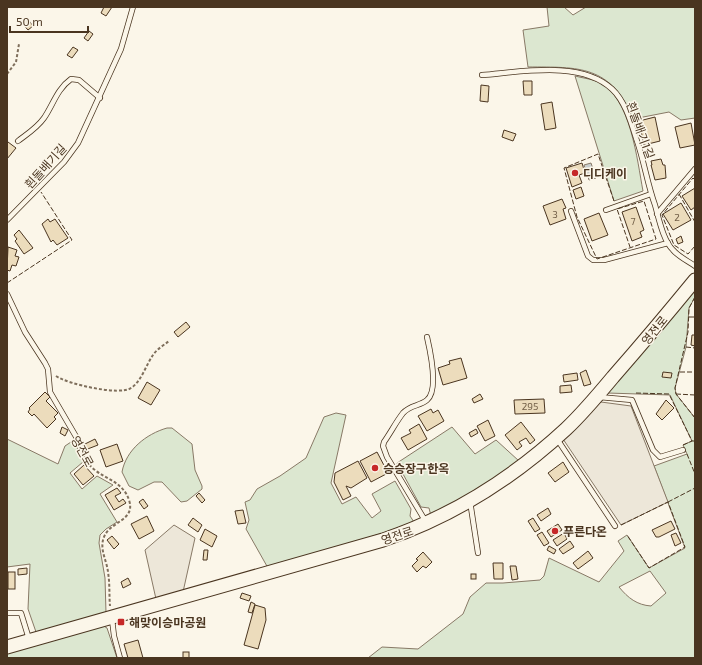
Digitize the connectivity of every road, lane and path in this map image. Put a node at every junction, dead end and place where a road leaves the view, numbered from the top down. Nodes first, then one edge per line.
1 (133, 7) edge
2 (19, 44) dead end
3 (7, 74) edge
4 (482, 75) dead end
5 (100, 98) junction
6 (18, 142) dead end
7 (695, 169) edge
8 (651, 194) junction
9 (606, 210) dead end
10 (571, 211) dead end
11 (657, 214) junction
12 (7, 220) edge
13 (668, 243) junction
14 (695, 266) edge
15 (695, 280) edge
16 (7, 294) edge
17 (427, 337) dead end
18 (170, 341) dead end
19 (48, 369) junction
20 (596, 397) junction
21 (556, 438) junction
22 (78, 440) joint
23 (683, 450) dead end
24 (469, 501) junction
25 (427, 523) junction
26 (615, 526) dead end
27 (478, 553) dead end
28 (7, 613) edge
29 (112, 617) junction
30 (29, 641) junction
31 (7, 647) edge
32 (120, 658) edge

1 - 5 lane, 흰돌배기길
2 - 3 path
4 - 8 lane, 흰돌배기1길
5 - 6 lane
5 - 12 lane, 흰돌배기길
7 - 11 lane
8 - 9 lane
8 - 11 lane, 흰돌배기1길
10 - 13 lane
11 - 13 lane, 흰돌배기1길
13 - 14 lane, 흰돌배기1길
15 - 20 street, 영전로
16 - 19 lane, 영전로
17 - 25 lane, 영전로
18 - 19 path
19 - 22 lane, 영전로
20 - 21 street, 영전로
20 - 23 lane
21 - 24 street, 영전로
21 - 26 lane
22 - 29 path, 영전로
24 - 25 street, 영전로
24 - 27 lane
25 - 29 street, 영전로
28 - 30 lane
29 - 30 street, 영전로
29 - 32 lane
30 - 31 street, 영전로

